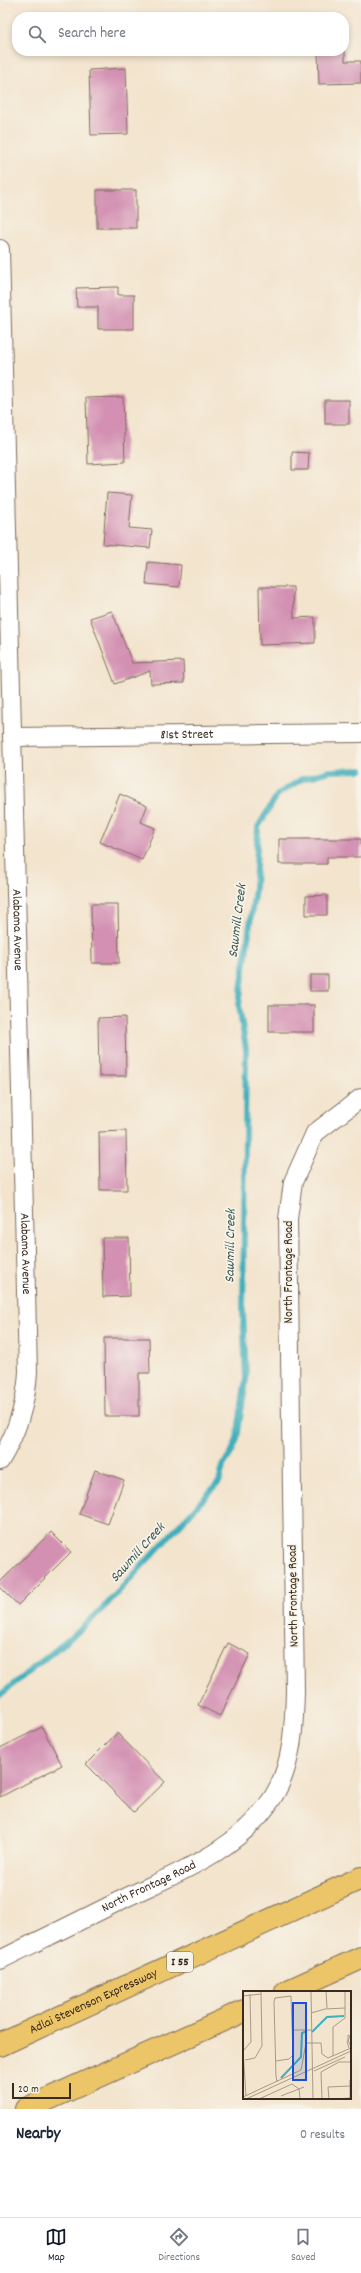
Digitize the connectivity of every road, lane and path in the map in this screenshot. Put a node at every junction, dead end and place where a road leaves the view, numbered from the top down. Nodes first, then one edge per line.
1 (0, 249) edge
2 (361, 733) edge
3 (12, 737) junction
4 (361, 1098) edge
5 (0, 1461) edge
6 (361, 1878) edge
7 (361, 1958) edge
8 (0, 1960) edge
9 (288, 1991) edge
10 (243, 2011) edge
11 (0, 2045) edge
12 (26, 2109) edge

1 - 3 street, Alabama Avenue
2 - 3 street, 81st Street
3 - 5 street, Alabama Avenue
4 - 8 street, North Frontage Road
6 - 11 highway, Adlai Stevenson Expressway / I 55
7 - 9 highway
10 - 12 highway

